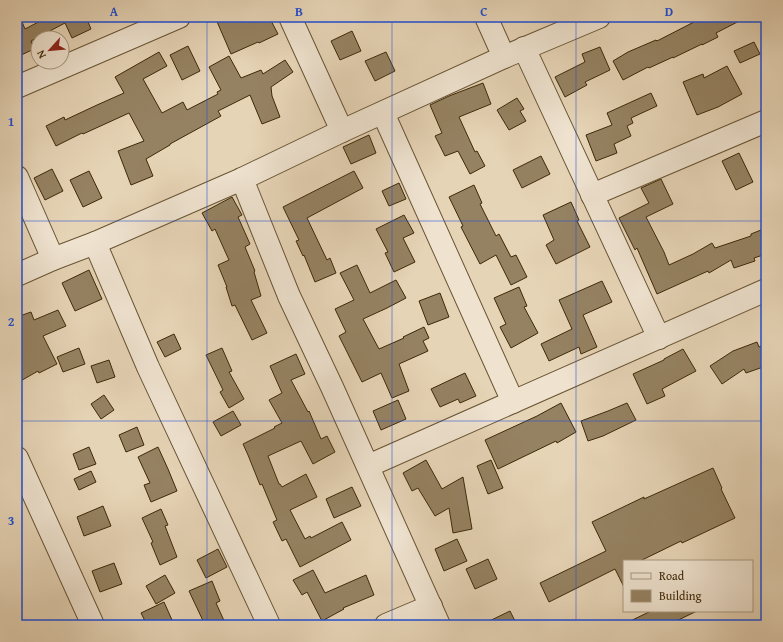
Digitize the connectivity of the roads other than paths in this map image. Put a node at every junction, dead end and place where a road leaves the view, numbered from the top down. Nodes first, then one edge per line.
1 (179, 17) edge
2 (290, 17) edge
3 (486, 17) edge
4 (599, 17) edge
5 (524, 48) junction
6 (504, 57) junction
7 (17, 87) edge
8 (384, 113) junction
9 (766, 120) edge
10 (342, 131) junction
11 (17, 177) edge
12 (242, 179) junction
13 (592, 195) junction
14 (95, 243) junction
15 (53, 259) junction
16 (17, 275) edge
17 (766, 290) edge
18 (659, 338) junction
19 (513, 402) junction
20 (17, 458) edge
21 (368, 466) junction
22 (435, 616) edge
23 (92, 625) edge
24 (269, 625) edge
25 (386, 625) edge

1 - 7 street
2 - 10 street
3 - 6 street
4 - 5 street
5 - 6 street
5 - 13 street
6 - 8 street
8 - 10 street
8 - 19 street
9 - 13 street
10 - 12 street
11 - 15 street
12 - 14 street
12 - 21 street
13 - 18 street
14 - 15 street
14 - 24 street
15 - 16 street
17 - 18 street
18 - 19 street
19 - 21 street
20 - 23 street
21 - 22 street
22 - 25 street

